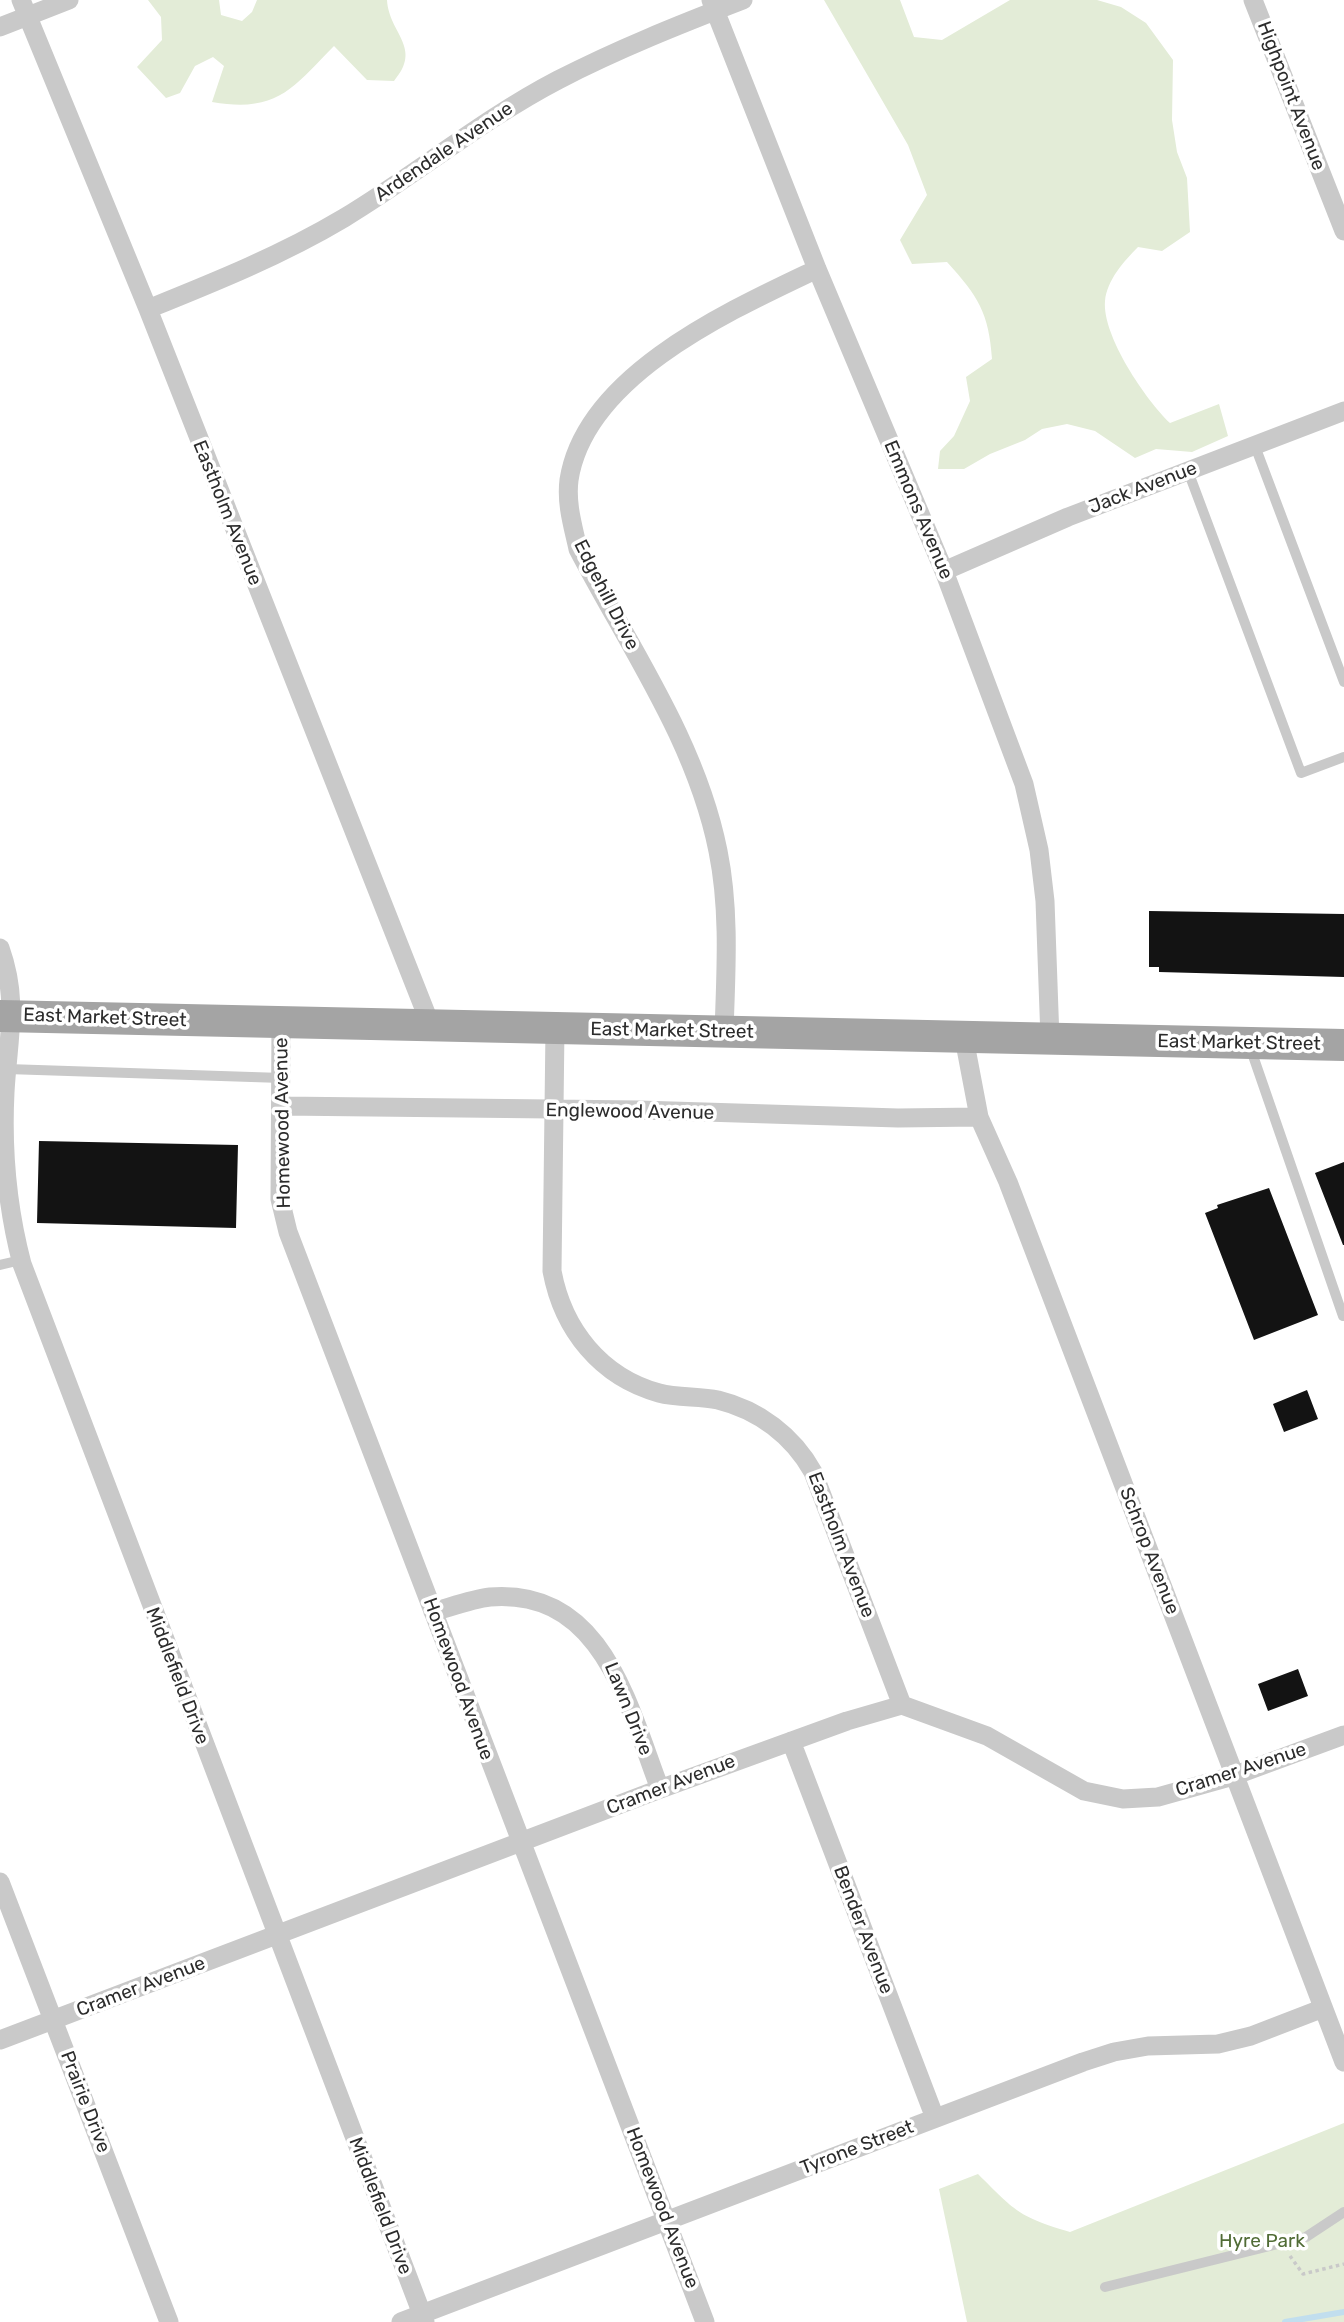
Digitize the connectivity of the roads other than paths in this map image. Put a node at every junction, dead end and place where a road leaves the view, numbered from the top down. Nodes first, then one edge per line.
1 (69, 0) edge
2 (743, 0) edge
3 (1253, 0) edge
4 (713, 6) edge
5 (24, 8) edge
6 (0, 27) edge
7 (1344, 231) edge
8 (817, 269) junction
9 (148, 309) junction
10 (1344, 411) edge
11 (1255, 446) junction
12 (1188, 471) junction
13 (944, 571) junction
14 (1344, 682) edge
15 (1344, 757) edge
16 (0, 948) edge
17 (6, 1016) edge
18 (281, 1023) junction
19 (431, 1026) junction
20 (555, 1028) junction
21 (724, 1031) junction
22 (964, 1038) junction
23 (1050, 1039) junction
24 (1249, 1043) junction
25 (1344, 1045) edge
26 (7, 1069) junction
27 (282, 1078) junction
28 (3, 1093) edge
29 (282, 1106) junction
30 (553, 1110) junction
31 (979, 1117) junction
32 (21, 1260) junction
33 (0, 1265) edge
34 (1343, 1316) edge
35 (433, 1612) junction
36 (902, 1705) junction
37 (1344, 1735) edge
38 (791, 1741) junction
39 (1233, 1776) junction
40 (660, 1788) junction
41 (521, 1843) junction
42 (0, 1882) edge
43 (277, 1935) junction
44 (1321, 2009) junction
45 (54, 2021) junction
46 (0, 2039) edge
47 (1344, 2062) edge
48 (935, 2118) junction
49 (1344, 2212) edge
50 (667, 2221) junction
51 (1105, 2287) dead end
52 (423, 2318) edge
53 (169, 2322) edge
54 (401, 2322) edge
55 (705, 2322) edge

1 - 5 street
2 - 4 street, Ardendale Avenue
3 - 7 street, Highpoint Avenue
4 - 8 street, Emmons Avenue
4 - 9 street, Ardendale Avenue
5 - 6 street
5 - 9 street, Eastholm Avenue
8 - 13 street, Emmons Avenue
8 - 21 street, Edgehill Drive
9 - 19 street, Eastholm Avenue
10 - 11 street, Jack Avenue
11 - 12 street, Jack Avenue
11 - 14 lane
12 - 13 street, Jack Avenue
12 - 15 lane
13 - 23 street, Emmons Avenue
16 - 17 street, Middlefield Drive
17 - 18 main road, East Market Street
17 - 26 street, Middlefield Drive
18 - 19 main road, East Market Street
18 - 27 street, Homewood Avenue
19 - 20 main road, East Market Street
20 - 21 main road, East Market Street
20 - 30 street, Eastholm Avenue
21 - 22 main road, East Market Street
22 - 23 main road, East Market Street
22 - 31 street, Schrop Avenue
23 - 24 main road, East Market Street
24 - 25 main road, East Market Street
24 - 34 lane
26 - 27 lane
26 - 28 street, Middlefield Drive
27 - 29 street, Homewood Avenue
28 - 32 street, Middlefield Drive
29 - 30 street, Englewood Avenue
29 - 35 street, Homewood Avenue
30 - 31 street, Englewood Avenue
30 - 36 street, Eastholm Avenue
31 - 39 street, Schrop Avenue
32 - 33 lane
32 - 43 street, Middlefield Drive
35 - 40 street, Lawn Drive
35 - 41 street, Homewood Avenue
36 - 38 street, Cramer Avenue
36 - 39 street, Cramer Avenue
37 - 39 street, Cramer Avenue
38 - 40 street, Cramer Avenue
38 - 48 street, Bender Avenue
39 - 44 street, Schrop Avenue
40 - 41 street, Cramer Avenue
41 - 43 street, Cramer Avenue
41 - 50 street, Homewood Avenue
42 - 45 street, Prairie Drive
43 - 45 street, Cramer Avenue
43 - 52 street, Middlefield Drive
44 - 47 street, Schrop Avenue
44 - 48 street, Tyrone Street
45 - 46 street, Cramer Avenue
45 - 53 street, Prairie Drive
48 - 50 street, Tyrone Street
49 - 51 lane
50 - 52 street, Tyrone Street
50 - 55 street, Homewood Avenue
52 - 54 street, Tyrone Street

